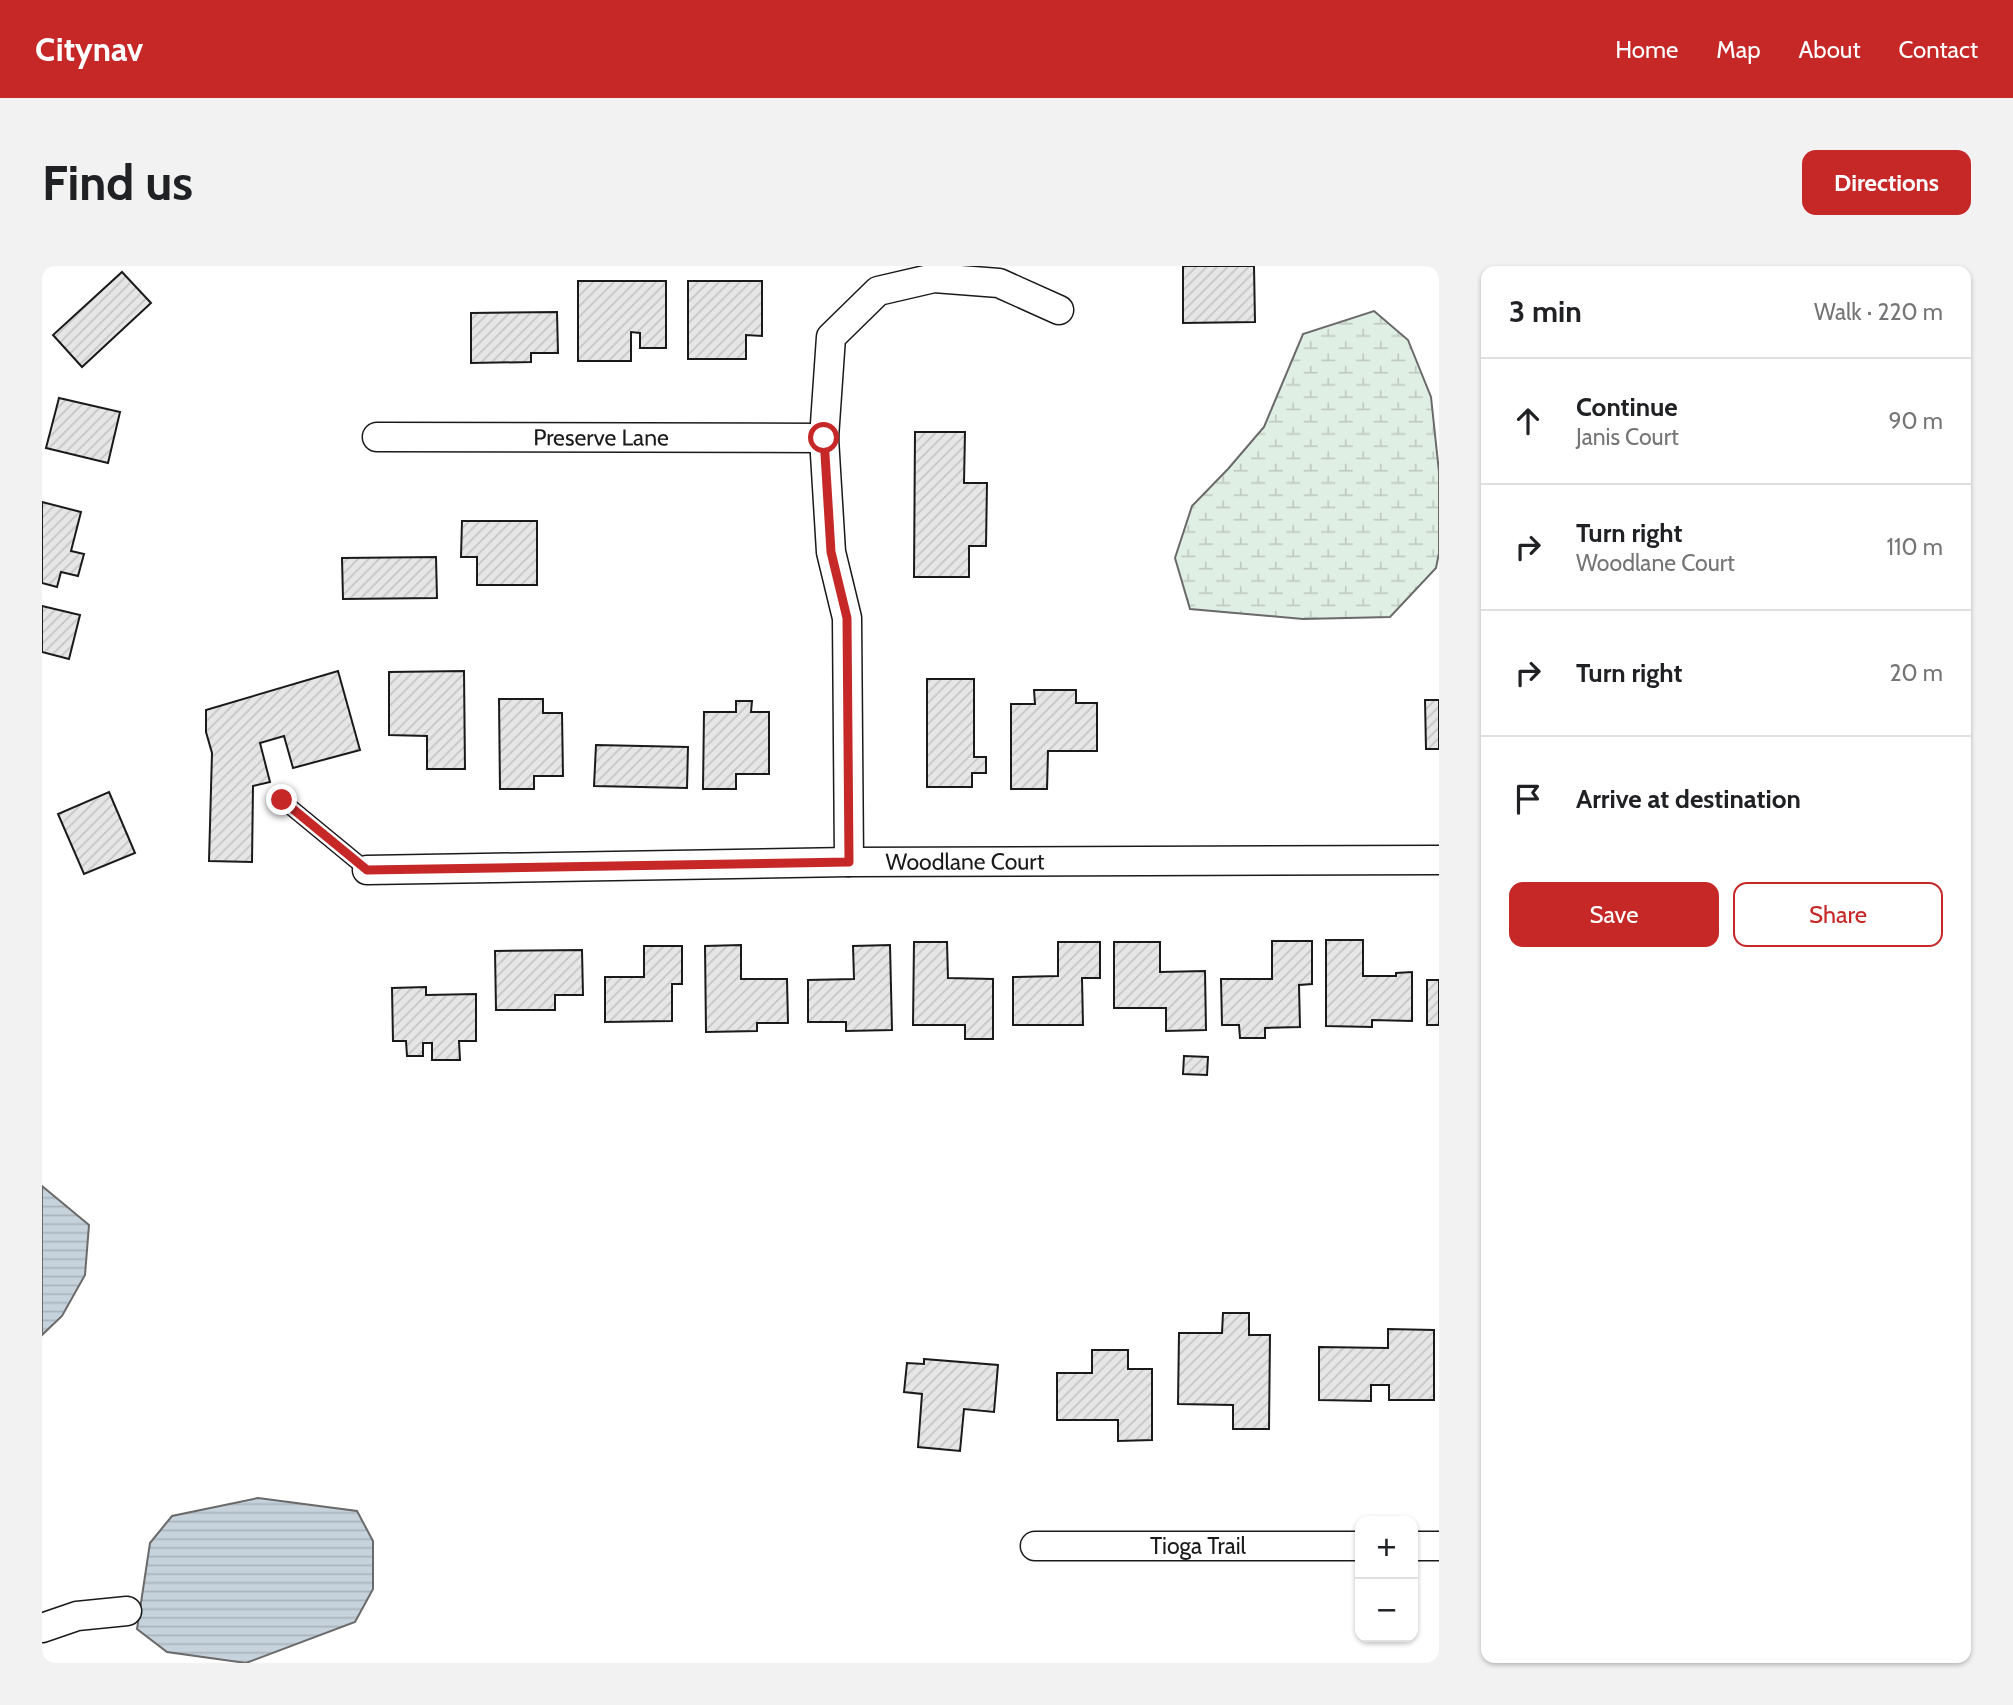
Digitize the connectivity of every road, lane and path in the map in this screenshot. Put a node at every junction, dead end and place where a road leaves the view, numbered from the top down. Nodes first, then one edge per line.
1 (1059, 310) dead end
2 (377, 437) dead end
3 (824, 438) junction
4 (282, 800) dead end
5 (1439, 860) edge
6 (849, 862) junction
7 (367, 870) joint
8 (1035, 1546) dead end
9 (1355, 1546) edge
10 (1418, 1546) edge
11 (1439, 1546) edge
12 (127, 1611) dead end
13 (42, 1628) edge

1 - 3 street
2 - 3 street, Preserve Lane
3 - 6 street
4 - 7 lane
5 - 6 street, Woodlane Court
6 - 7 street, Woodlane Court
8 - 9 street, Tioga Trail
10 - 11 street
12 - 13 street

